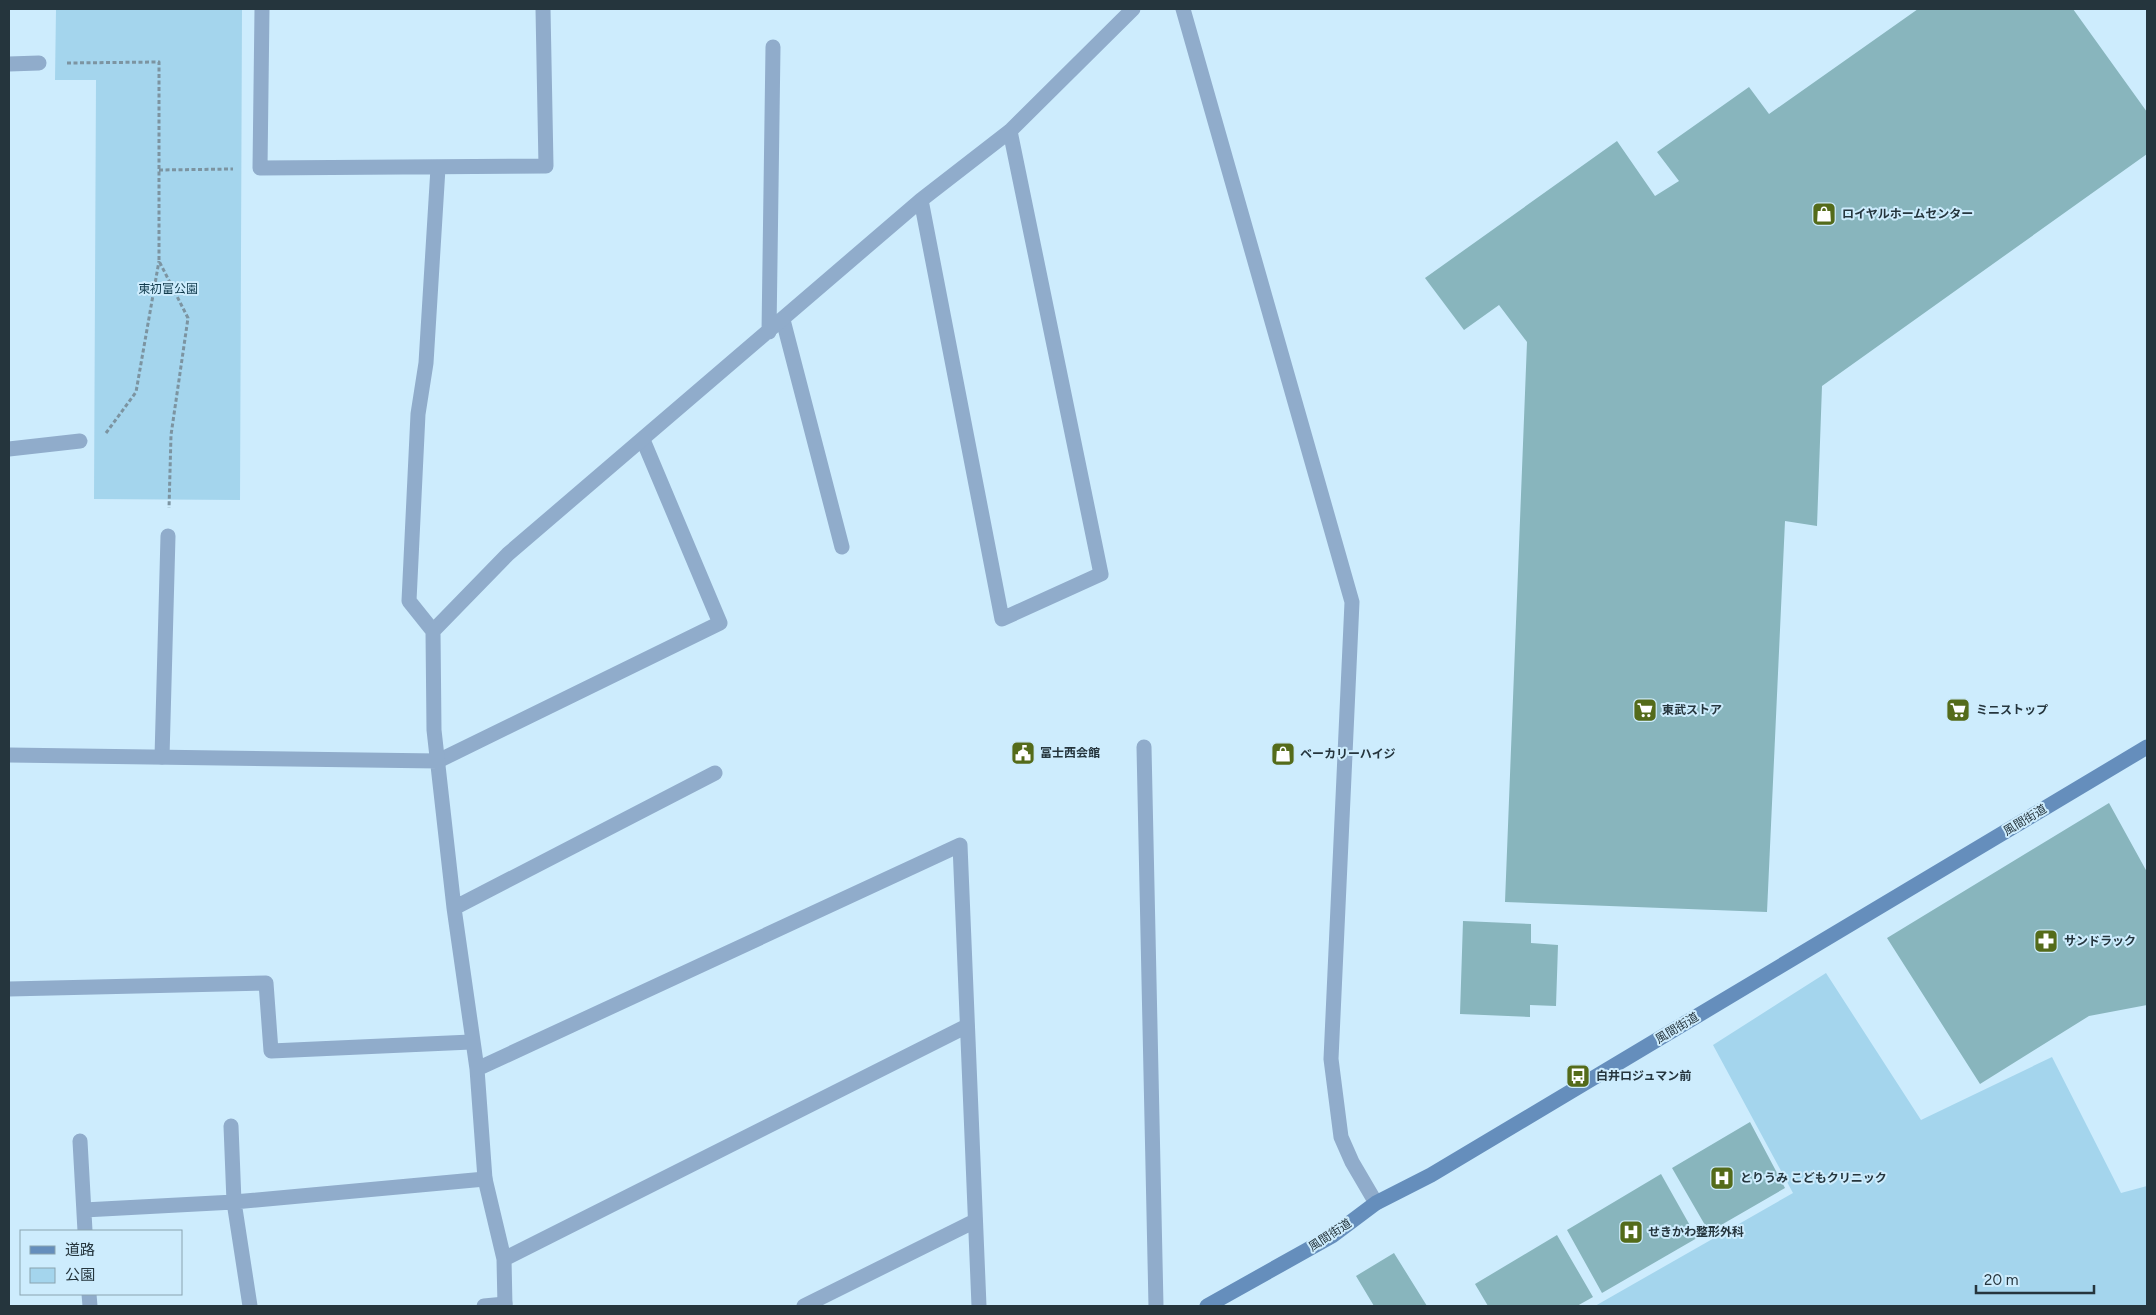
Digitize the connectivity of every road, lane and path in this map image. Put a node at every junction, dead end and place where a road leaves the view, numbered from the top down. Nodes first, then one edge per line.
1 (262, 9) edge
2 (544, 9) edge
3 (1133, 9) edge
4 (1183, 9) edge
5 (773, 47) dead end
6 (40, 63) joint
7 (9, 64) edge
8 (1010, 131) junction
9 (260, 168) junction
10 (438, 168) junction
11 (159, 170) junction
12 (921, 200) junction
13 (159, 260) junction
14 (784, 320) junction
15 (769, 332) junction
16 (643, 440) junction
17 (80, 441) joint
18 (9, 449) edge
19 (168, 536) joint
20 (842, 547) dead end
21 (433, 630) junction
22 (1144, 747) dead end
23 (2147, 748) edge
24 (9, 756) edge
25 (162, 757) junction
26 (438, 761) junction
27 (715, 772) dead end
28 (454, 908) junction
29 (9, 989) edge
30 (967, 1026) junction
31 (471, 1042) junction
32 (477, 1069) junction
33 (231, 1126) dead end
34 (80, 1141) dead end
35 (485, 1179) junction
36 (234, 1202) junction
37 (1376, 1203) junction
38 (84, 1210) junction
39 (975, 1221) junction
40 (85, 1230) edge
41 (504, 1260) junction
42 (505, 1305) edge
43 (250, 1306) edge
44 (484, 1306) edge
45 (804, 1306) edge
46 (979, 1306) edge
47 (1156, 1306) edge
48 (1206, 1306) edge

1 - 9 street
2 - 10 street
3 - 8 street
4 - 37 street
5 - 15 street
6 - 7 street
6 - 11 path
8 - 12 street
8 - 12 street
9 - 10 street
9 - 11 path
10 - 21 street
11 - 13 path
12 - 14 street
13 - 17 path
13 - 19 path
14 - 15 street
14 - 20 street
15 - 16 street
16 - 21 street
16 - 26 street
17 - 18 street
19 - 25 street
21 - 26 street
22 - 47 street
23 - 37 street, 風間街道
24 - 25 street
25 - 26 street
26 - 28 street
27 - 28 street
28 - 31 street
29 - 31 street
30 - 32 street
30 - 39 street
30 - 41 street
31 - 32 street
32 - 35 street
33 - 36 street
34 - 38 street
35 - 36 street
35 - 41 street
36 - 38 street
36 - 43 street
37 - 48 street, 風間街道
38 - 40 street
39 - 45 street
39 - 46 street
41 - 42 street
42 - 44 street

